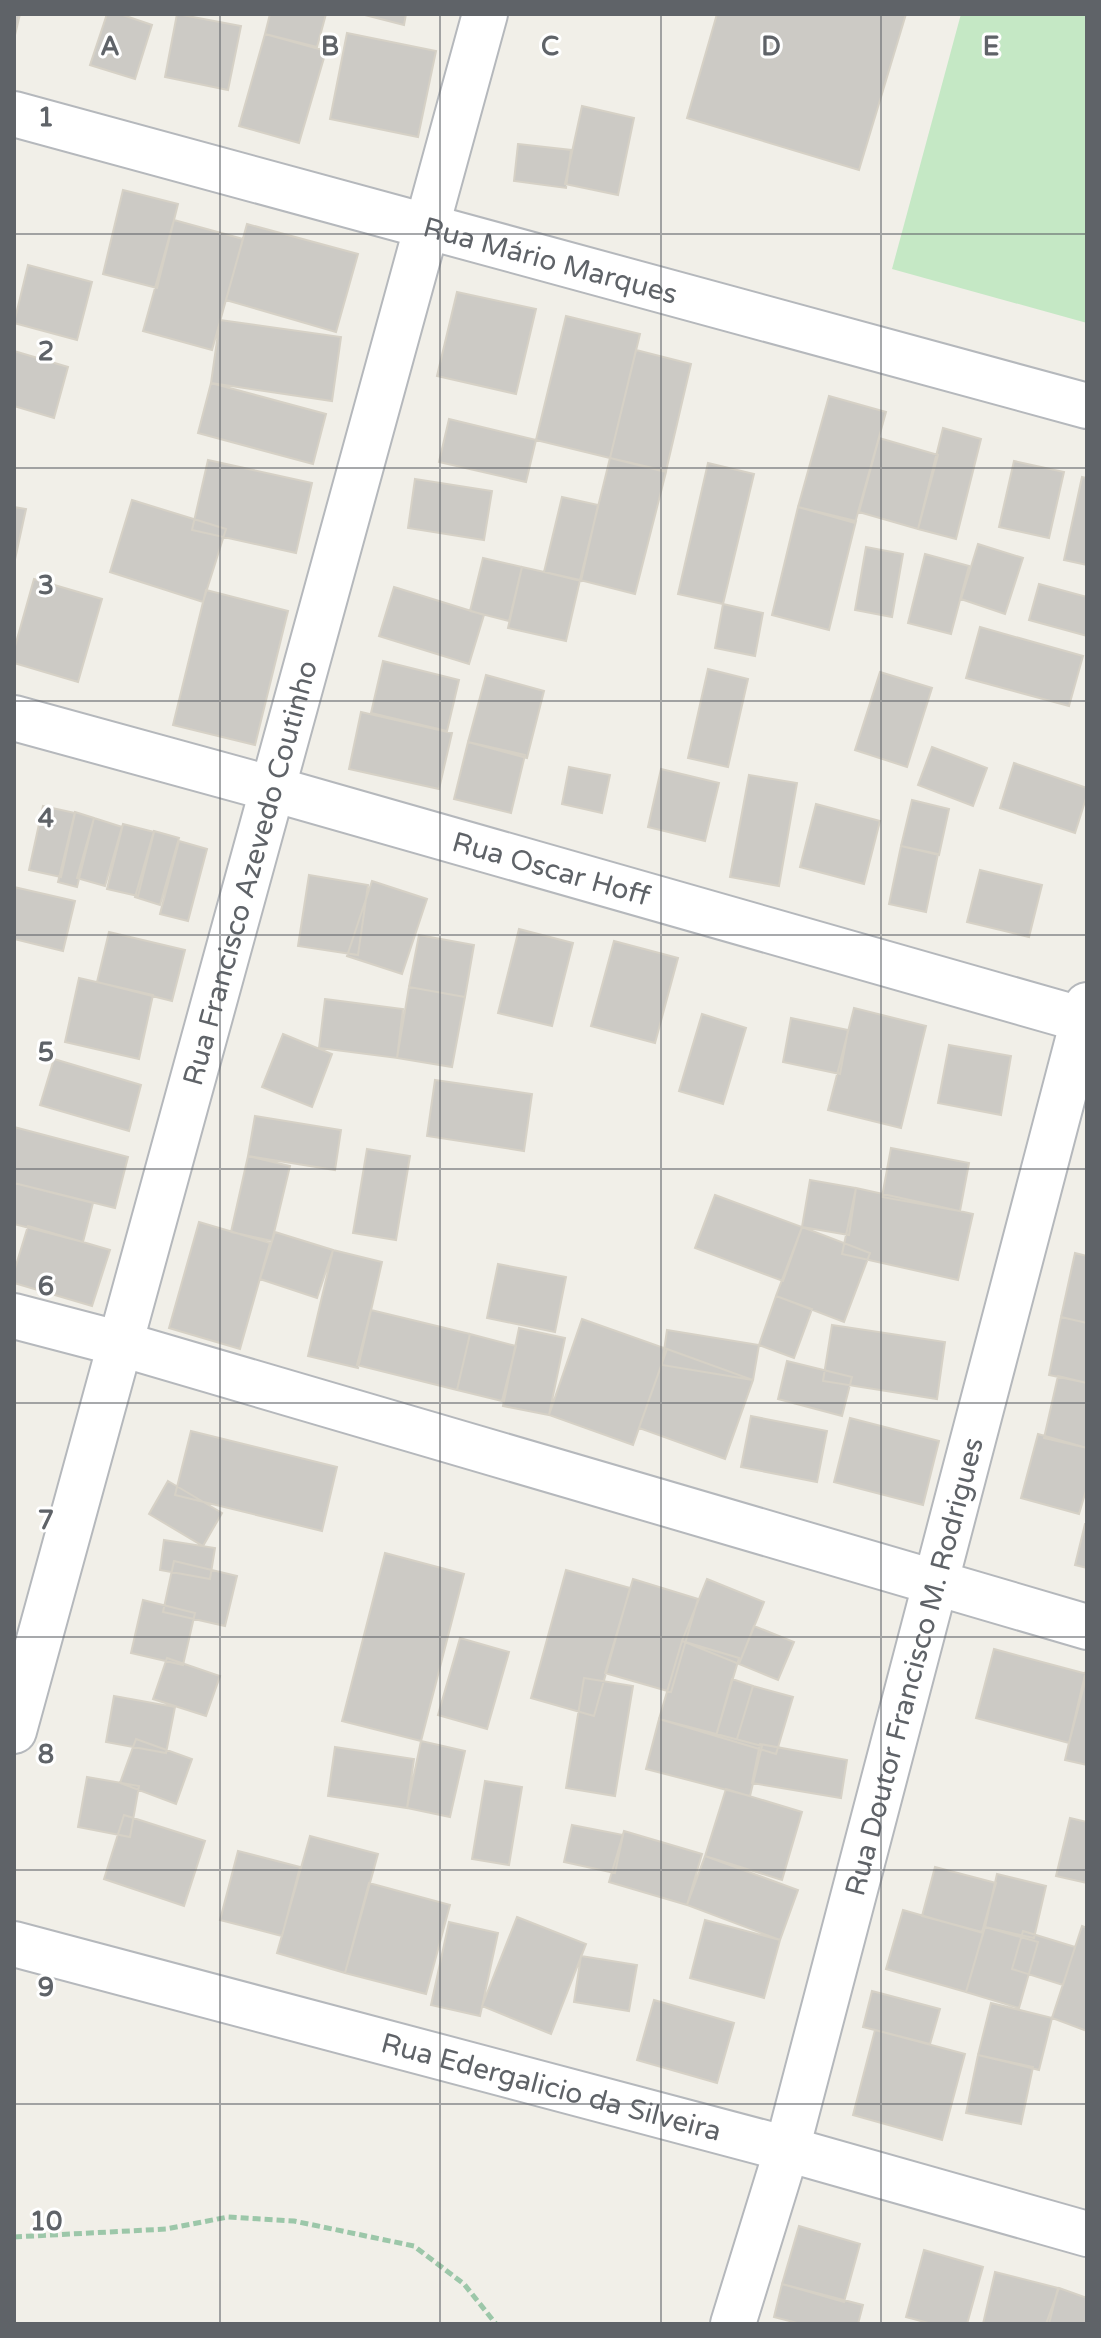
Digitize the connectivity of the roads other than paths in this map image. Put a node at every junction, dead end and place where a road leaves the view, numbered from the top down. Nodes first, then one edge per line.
1 (485, 14) edge
2 (14, 114) edge
3 (427, 227) junction
4 (1087, 406) edge
5 (14, 718) edge
6 (273, 789) junction
7 (1086, 1015) edge
8 (14, 1316) edge
9 (121, 1344) junction
10 (934, 1582) junction
11 (1087, 1627) edge
12 (14, 1731) edge
13 (14, 1944) edge
14 (787, 2149) junction
15 (1087, 2234) edge
16 (733, 2324) edge

1 - 3 street, Rua Francisco Azevedo Coutinho
2 - 3 street, Rua Mário Marques
3 - 4 street, Rua Mário Marques
3 - 6 street, Rua Francisco Azevedo Coutinho
5 - 6 street, Rua Oscar Hoff
6 - 7 street, Rua Oscar Hoff
6 - 9 street, Rua Francisco Azevedo Coutinho
7 - 10 street, Rua Doutor Francisco M. Rodrigues
8 - 9 street
9 - 10 street
9 - 12 street, Rua Francisco Azevedo Coutinho
10 - 11 street
10 - 14 street, Rua Doutor Francisco M. Rodrigues
13 - 14 street, Rua Edergalicio da Silveira
14 - 15 street, Rua Edergalicio da Silveira
14 - 16 street, Rua Doutor Francisco M. Rodrigues

